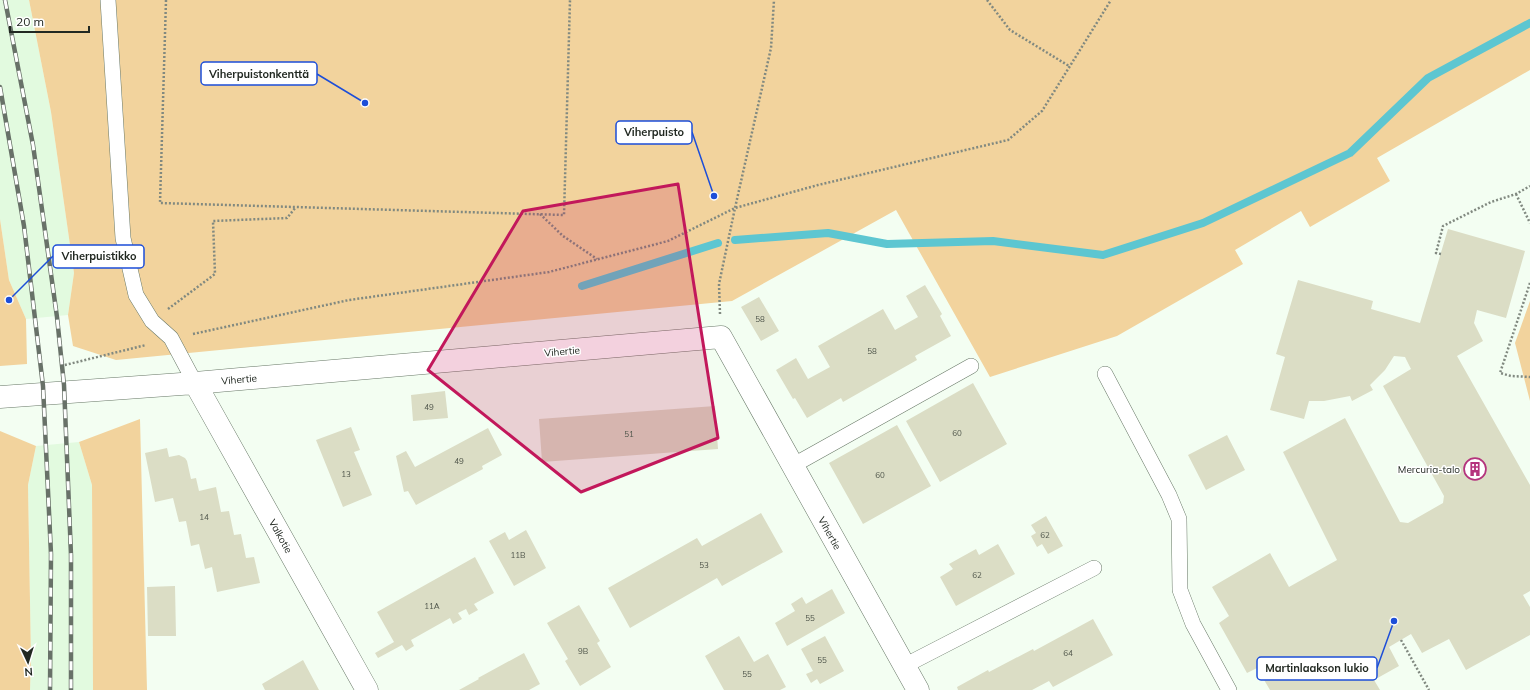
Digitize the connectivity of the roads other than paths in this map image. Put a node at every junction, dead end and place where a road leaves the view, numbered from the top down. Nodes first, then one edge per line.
1 (108, 0) edge
2 (971, 366) dead end
3 (1105, 374) dead end
4 (195, 383) junction
5 (0, 397) edge
6 (792, 466) junction
7 (1094, 568) dead end
8 (904, 666) junction
9 (367, 690) edge
10 (918, 690) edge
11 (1229, 690) edge

1 - 4 lane
2 - 6 lane
3 - 11 lane
4 - 5 street, Vihertie
4 - 6 street, Vihertie
4 - 9 street, Valkotie
6 - 8 street, Vihertie
7 - 8 lane
8 - 10 street, Vihertie

